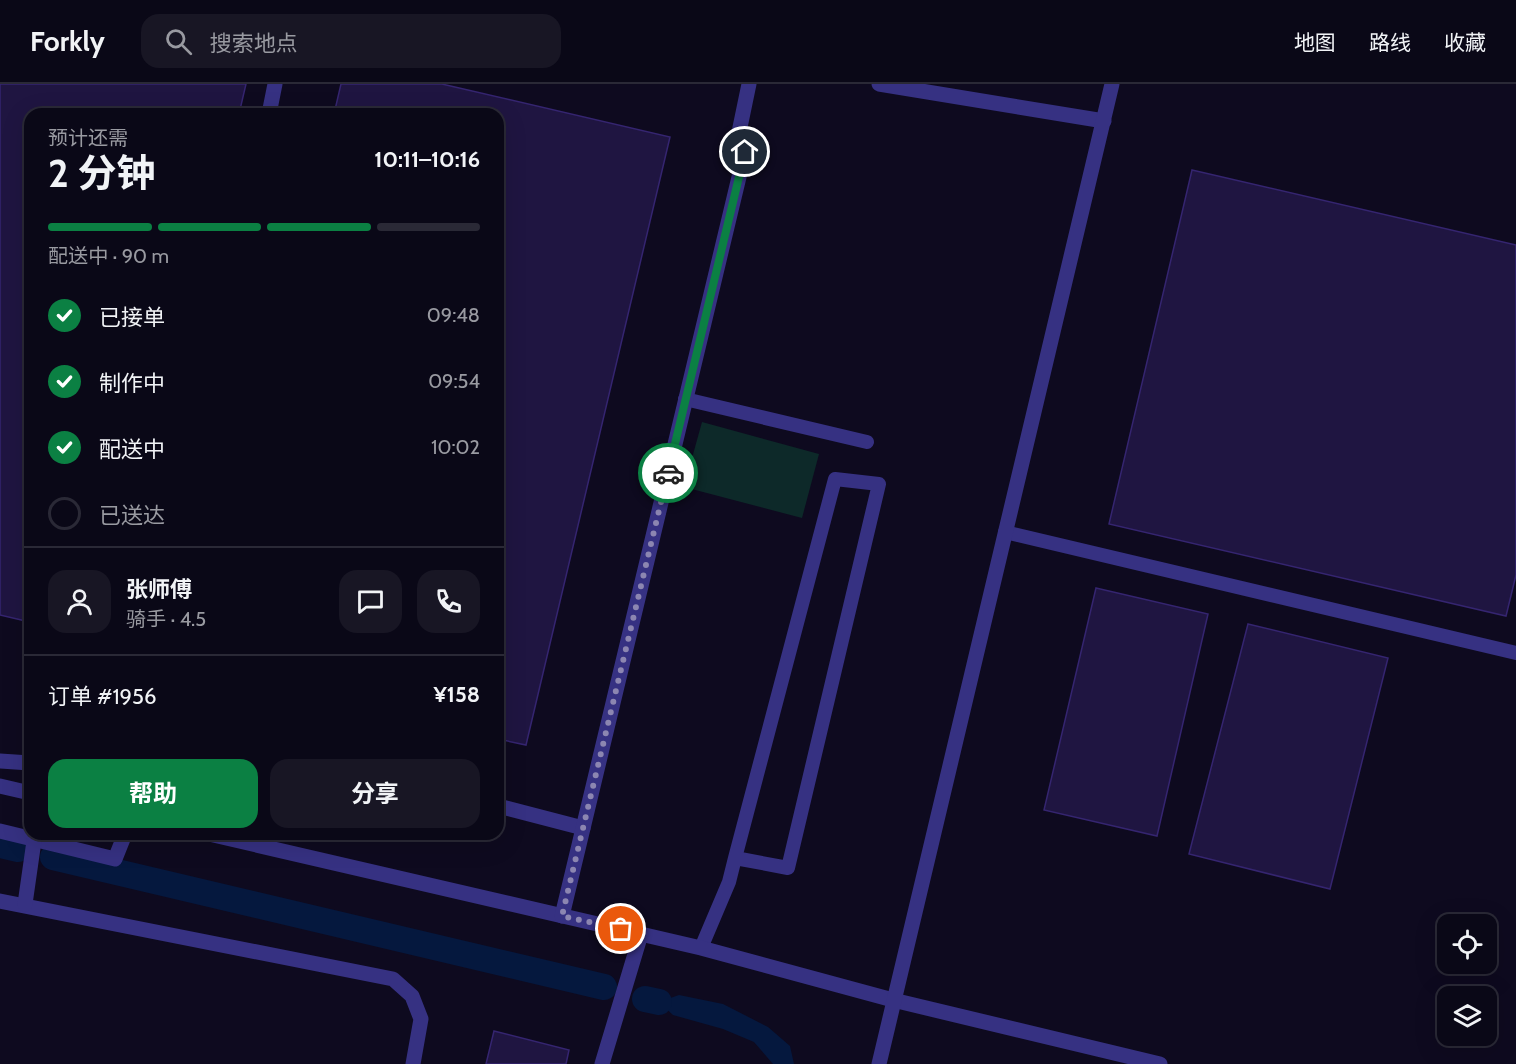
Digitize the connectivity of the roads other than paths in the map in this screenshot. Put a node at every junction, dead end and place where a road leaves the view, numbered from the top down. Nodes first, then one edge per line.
1 (275, 84) edge
2 (750, 84) edge
3 (1112, 84) edge
4 (890, 85) edge
5 (270, 108) edge
6 (1104, 121) junction
7 (685, 399) junction
8 (867, 442) dead end
9 (1005, 532) junction
10 (1516, 653) edge
11 (0, 761) edge
12 (24, 763) edge
13 (0, 786) edge
14 (24, 792) edge
15 (504, 808) edge
16 (583, 828) junction
17 (0, 831) edge
18 (24, 835) edge
19 (34, 840) edge
20 (45, 840) edge
21 (123, 840) edge
22 (235, 840) edge
23 (735, 858) junction
24 (0, 901) edge
25 (25, 904) junction
26 (562, 916) junction
27 (641, 934) junction
28 (701, 948) junction
29 (892, 1000) junction
30 (413, 1064) edge
31 (602, 1064) edge
32 (879, 1064) edge
33 (1161, 1064) edge

1 - 5 street
2 - 7 street
3 - 6 street
4 - 6 street
6 - 9 street
7 - 8 lane
7 - 16 street
9 - 10 lane
9 - 29 street
11 - 12 street
13 - 14 street
15 - 16 street
16 - 26 street
17 - 18 street
19 - 25 street
20 - 21 street
22 - 26 street
23 - 23 lane
23 - 28 lane
24 - 25 street
25 - 30 street
26 - 27 street
27 - 28 street
27 - 31 street
28 - 29 street
29 - 32 street
29 - 33 street

